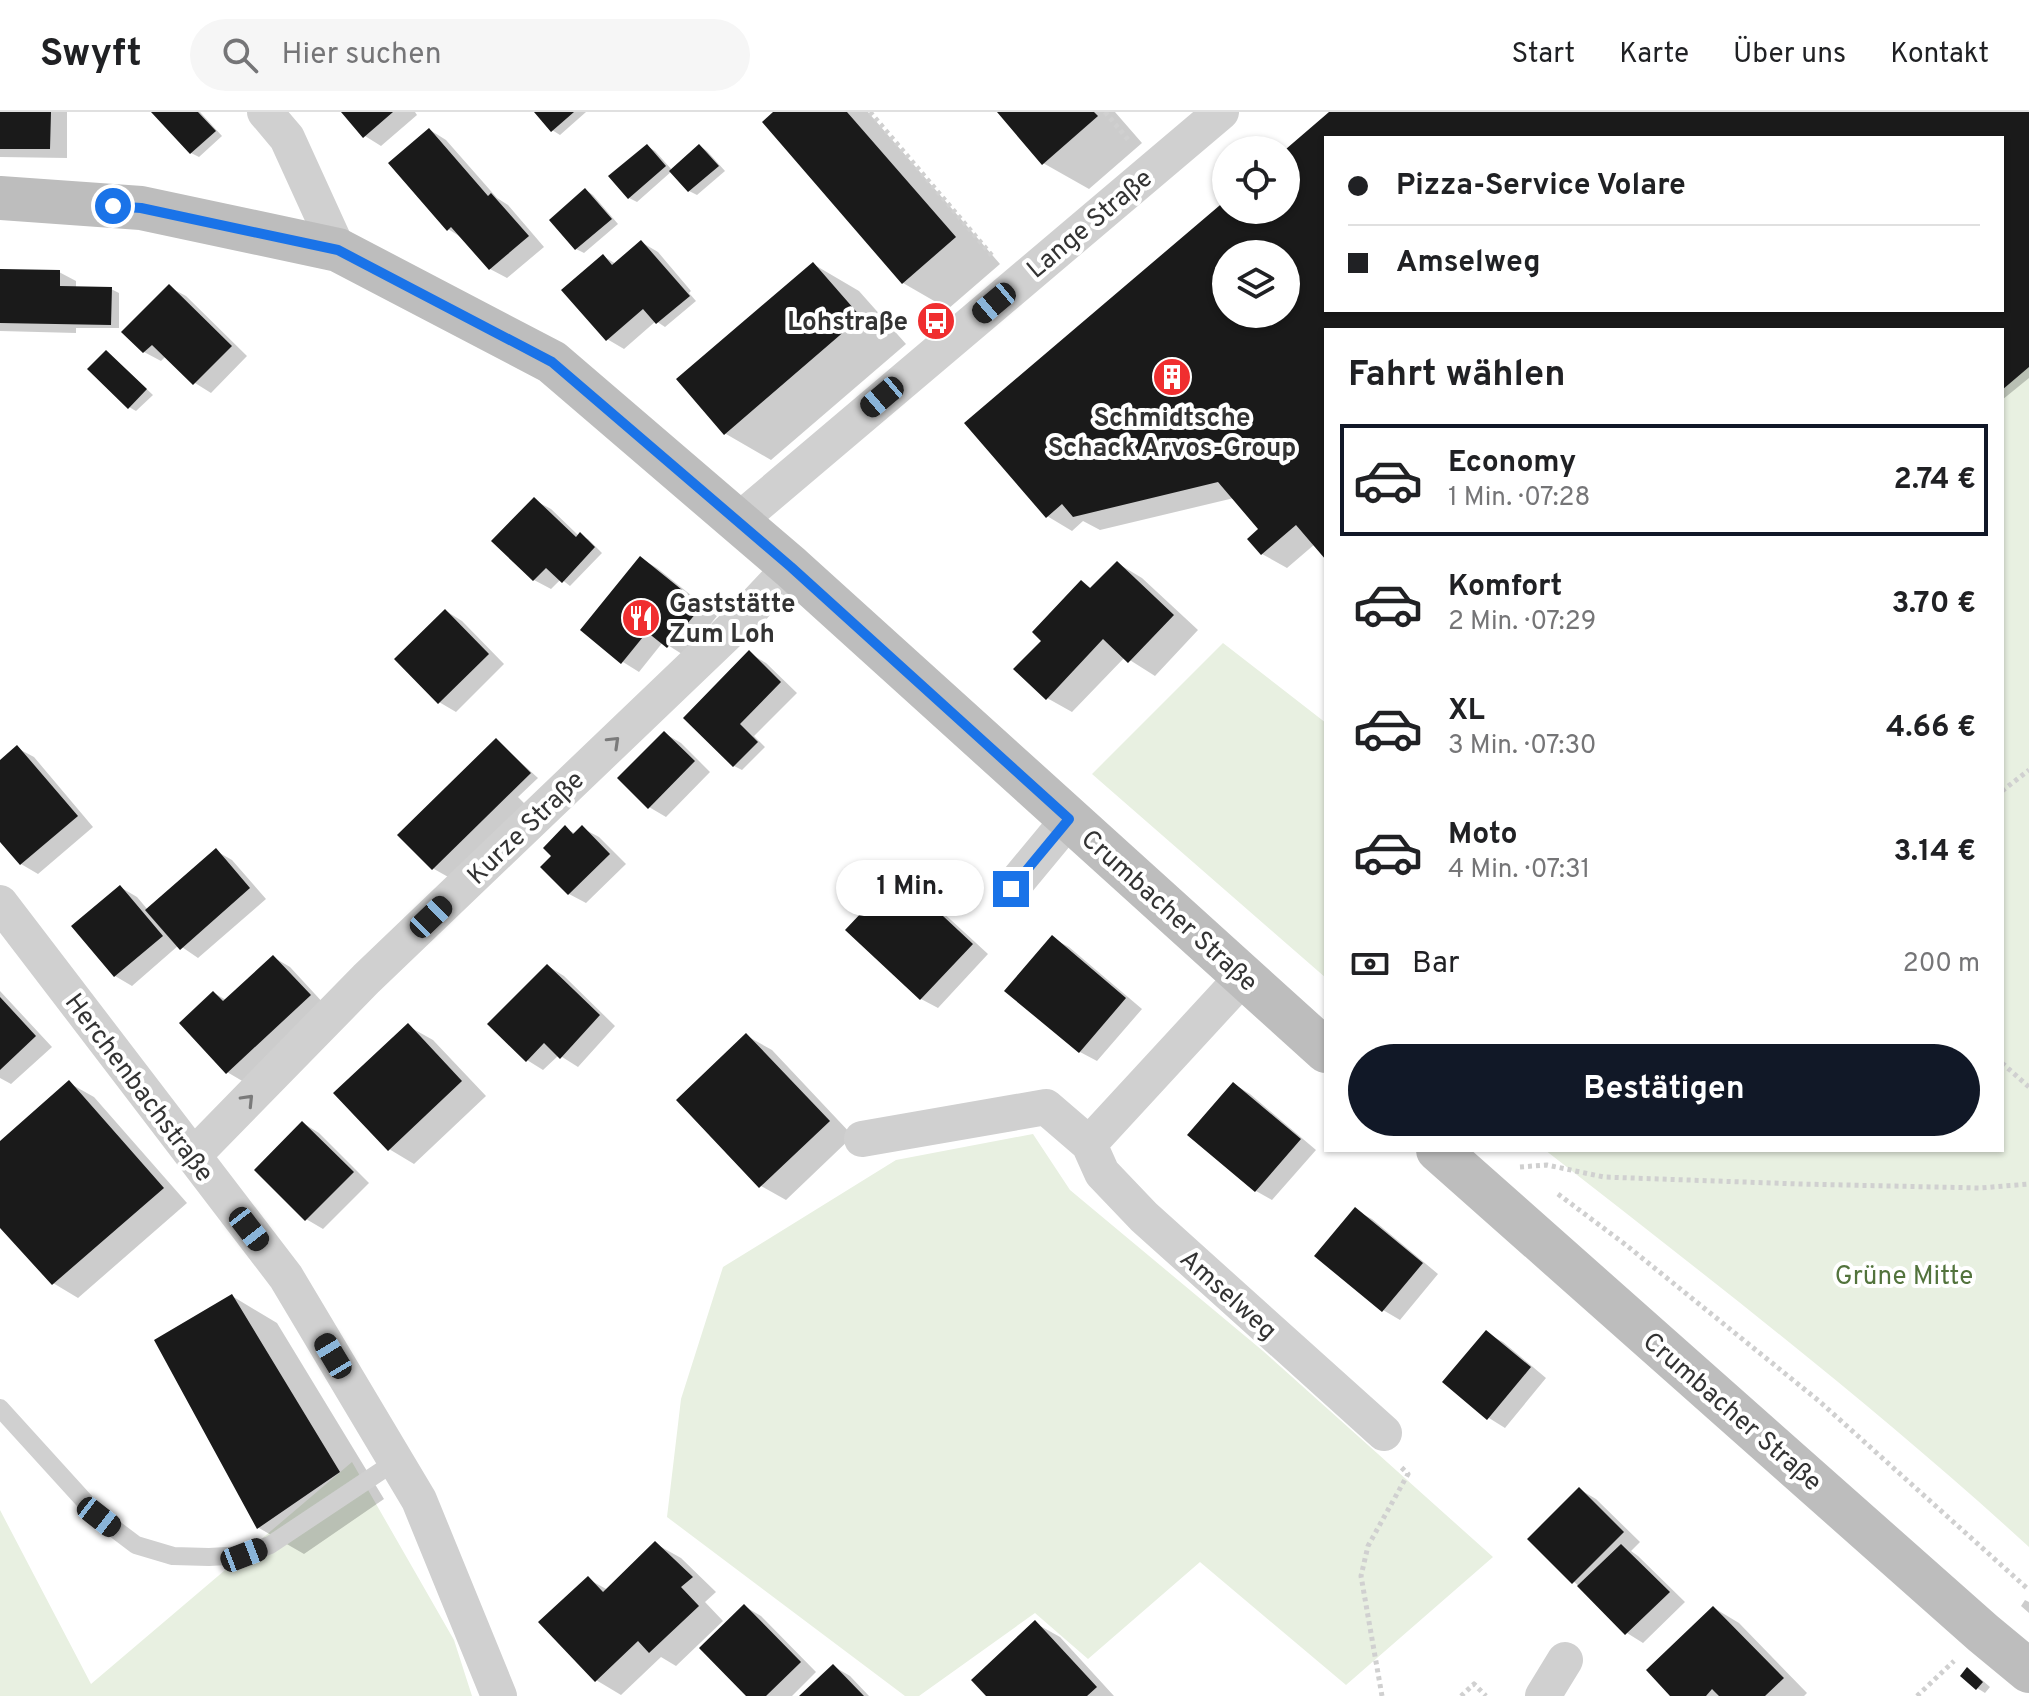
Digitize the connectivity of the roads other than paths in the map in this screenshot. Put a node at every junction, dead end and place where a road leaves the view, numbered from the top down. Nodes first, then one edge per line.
1 (265, 112) edge
2 (1221, 112) edge
3 (0, 198) edge
4 (338, 250) junction
5 (738, 521) junction
6 (791, 567) junction
7 (1069, 819) junction
8 (1011, 889) dead end
9 (0, 903) edge
10 (1243, 977) junction
11 (1324, 1049) edge
12 (862, 1139) dead end
13 (1089, 1144) junction
14 (1440, 1152) edge
15 (193, 1156) junction
16 (0, 1408) edge
17 (1384, 1433) road end
18 (396, 1461) junction
19 (1565, 1660) dead end
20 (2029, 1671) edge
21 (499, 1696) edge
22 (1543, 1696) edge

1 - 4 street
2 - 5 street, Lange Straße
3 - 4 main road, Crumbacher Straße
4 - 5 main road, Crumbacher Straße
5 - 6 main road, Crumbacher Straße
6 - 7 main road, Crumbacher Straße
15 -> 6 street, Kurze Straße
7 - 8 street
7 - 10 main road, Crumbacher Straße
9 - 15 street, Herchenbachstraße
10 - 11 main road, Crumbacher Straße
10 - 13 street
12 - 13 street, Amselweg
13 - 17 street, Amselweg
14 - 20 main road, Crumbacher Straße
15 - 18 street, Herchenbachstraße
16 - 18 lane
18 - 21 street, Herchenbachstraße
19 - 22 street

